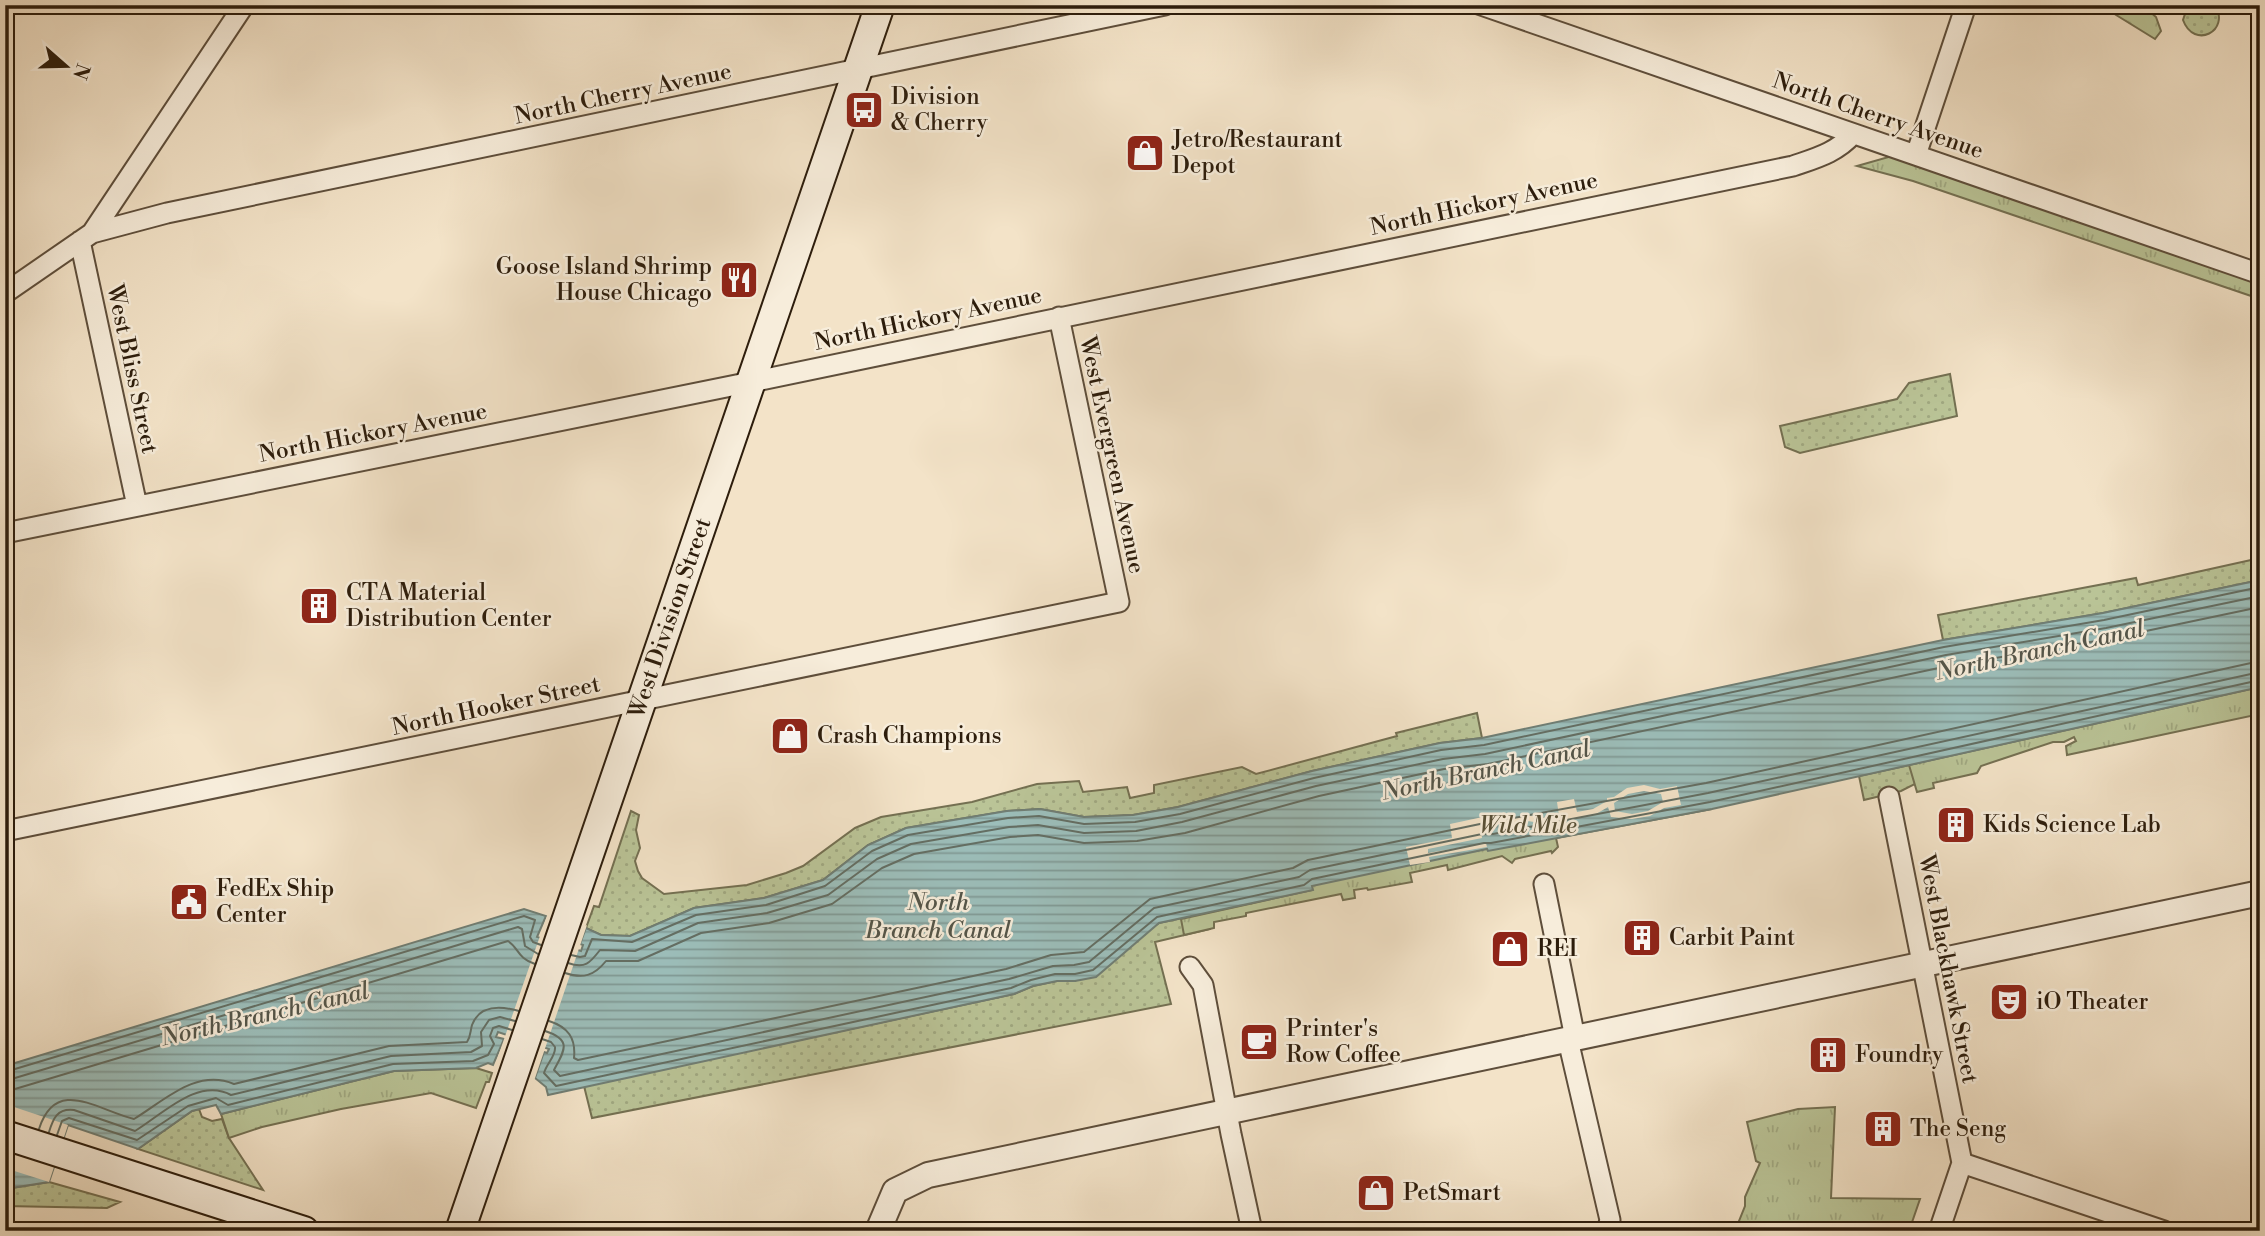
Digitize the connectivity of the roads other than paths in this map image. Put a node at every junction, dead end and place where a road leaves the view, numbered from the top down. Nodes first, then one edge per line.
1 (244, 5) edge
2 (880, 5) edge
3 (1165, 5) edge
4 (1481, 5) edge
5 (1966, 5) edge
6 (858, 70) junction
7 (1853, 134) junction
8 (1916, 155) junction
9 (86, 237) junction
10 (2260, 274) edge
11 (5, 293) edge
12 (1059, 317) junction
13 (751, 382) junction
14 (137, 506) junction
15 (5, 533) edge
16 (1119, 603) joint
17 (642, 701) junction
18 (1889, 797) dead end
19 (5, 831) edge
20 (1544, 884) dead end
21 (2260, 893) edge
22 (1923, 964) junction
23 (1190, 967) dead end
24 (1572, 1039) junction
25 (1227, 1112) junction
26 (5, 1135) edge
27 (1962, 1163) junction
28 (264, 1225) edge
29 (304, 1231) edge
30 (460, 1231) edge
31 (878, 1231) edge
32 (1252, 1231) edge
33 (1607, 1231) edge
34 (1939, 1231) edge
35 (2164, 1231) edge

1 - 9 street
2 - 6 main road, West Division Street
3 - 6 street, North Cherry Avenue
4 - 7 street, North Cherry Avenue
5 - 8 street
6 - 9 street, North Cherry Avenue
6 - 13 main road, West Division Street
7 - 8 street, North Cherry Avenue
7 - 12 street, North Hickory Avenue
8 - 10 street, North Cherry Avenue
9 - 11 street
9 - 14 street, West Bliss Street
12 - 13 street, North Hickory Avenue
12 - 16 street, West Evergreen Avenue
13 - 14 street, North Hickory Avenue
13 - 17 main road, West Division Street
14 - 15 street, North Hickory Avenue
16 - 17 street, North Hooker Street
17 - 19 street, North Hooker Street
17 - 30 main road, West Division Street
18 - 22 street, West Blackhawk Street
20 - 24 street
21 - 22 street
22 - 24 street
22 - 27 street, West Blackhawk Street
23 - 25 street
24 - 25 street
24 - 33 street
25 - 31 street
25 - 32 street
26 - 28 main road
27 - 34 street, West Blackhawk Street
27 - 35 street
28 - 29 main road

